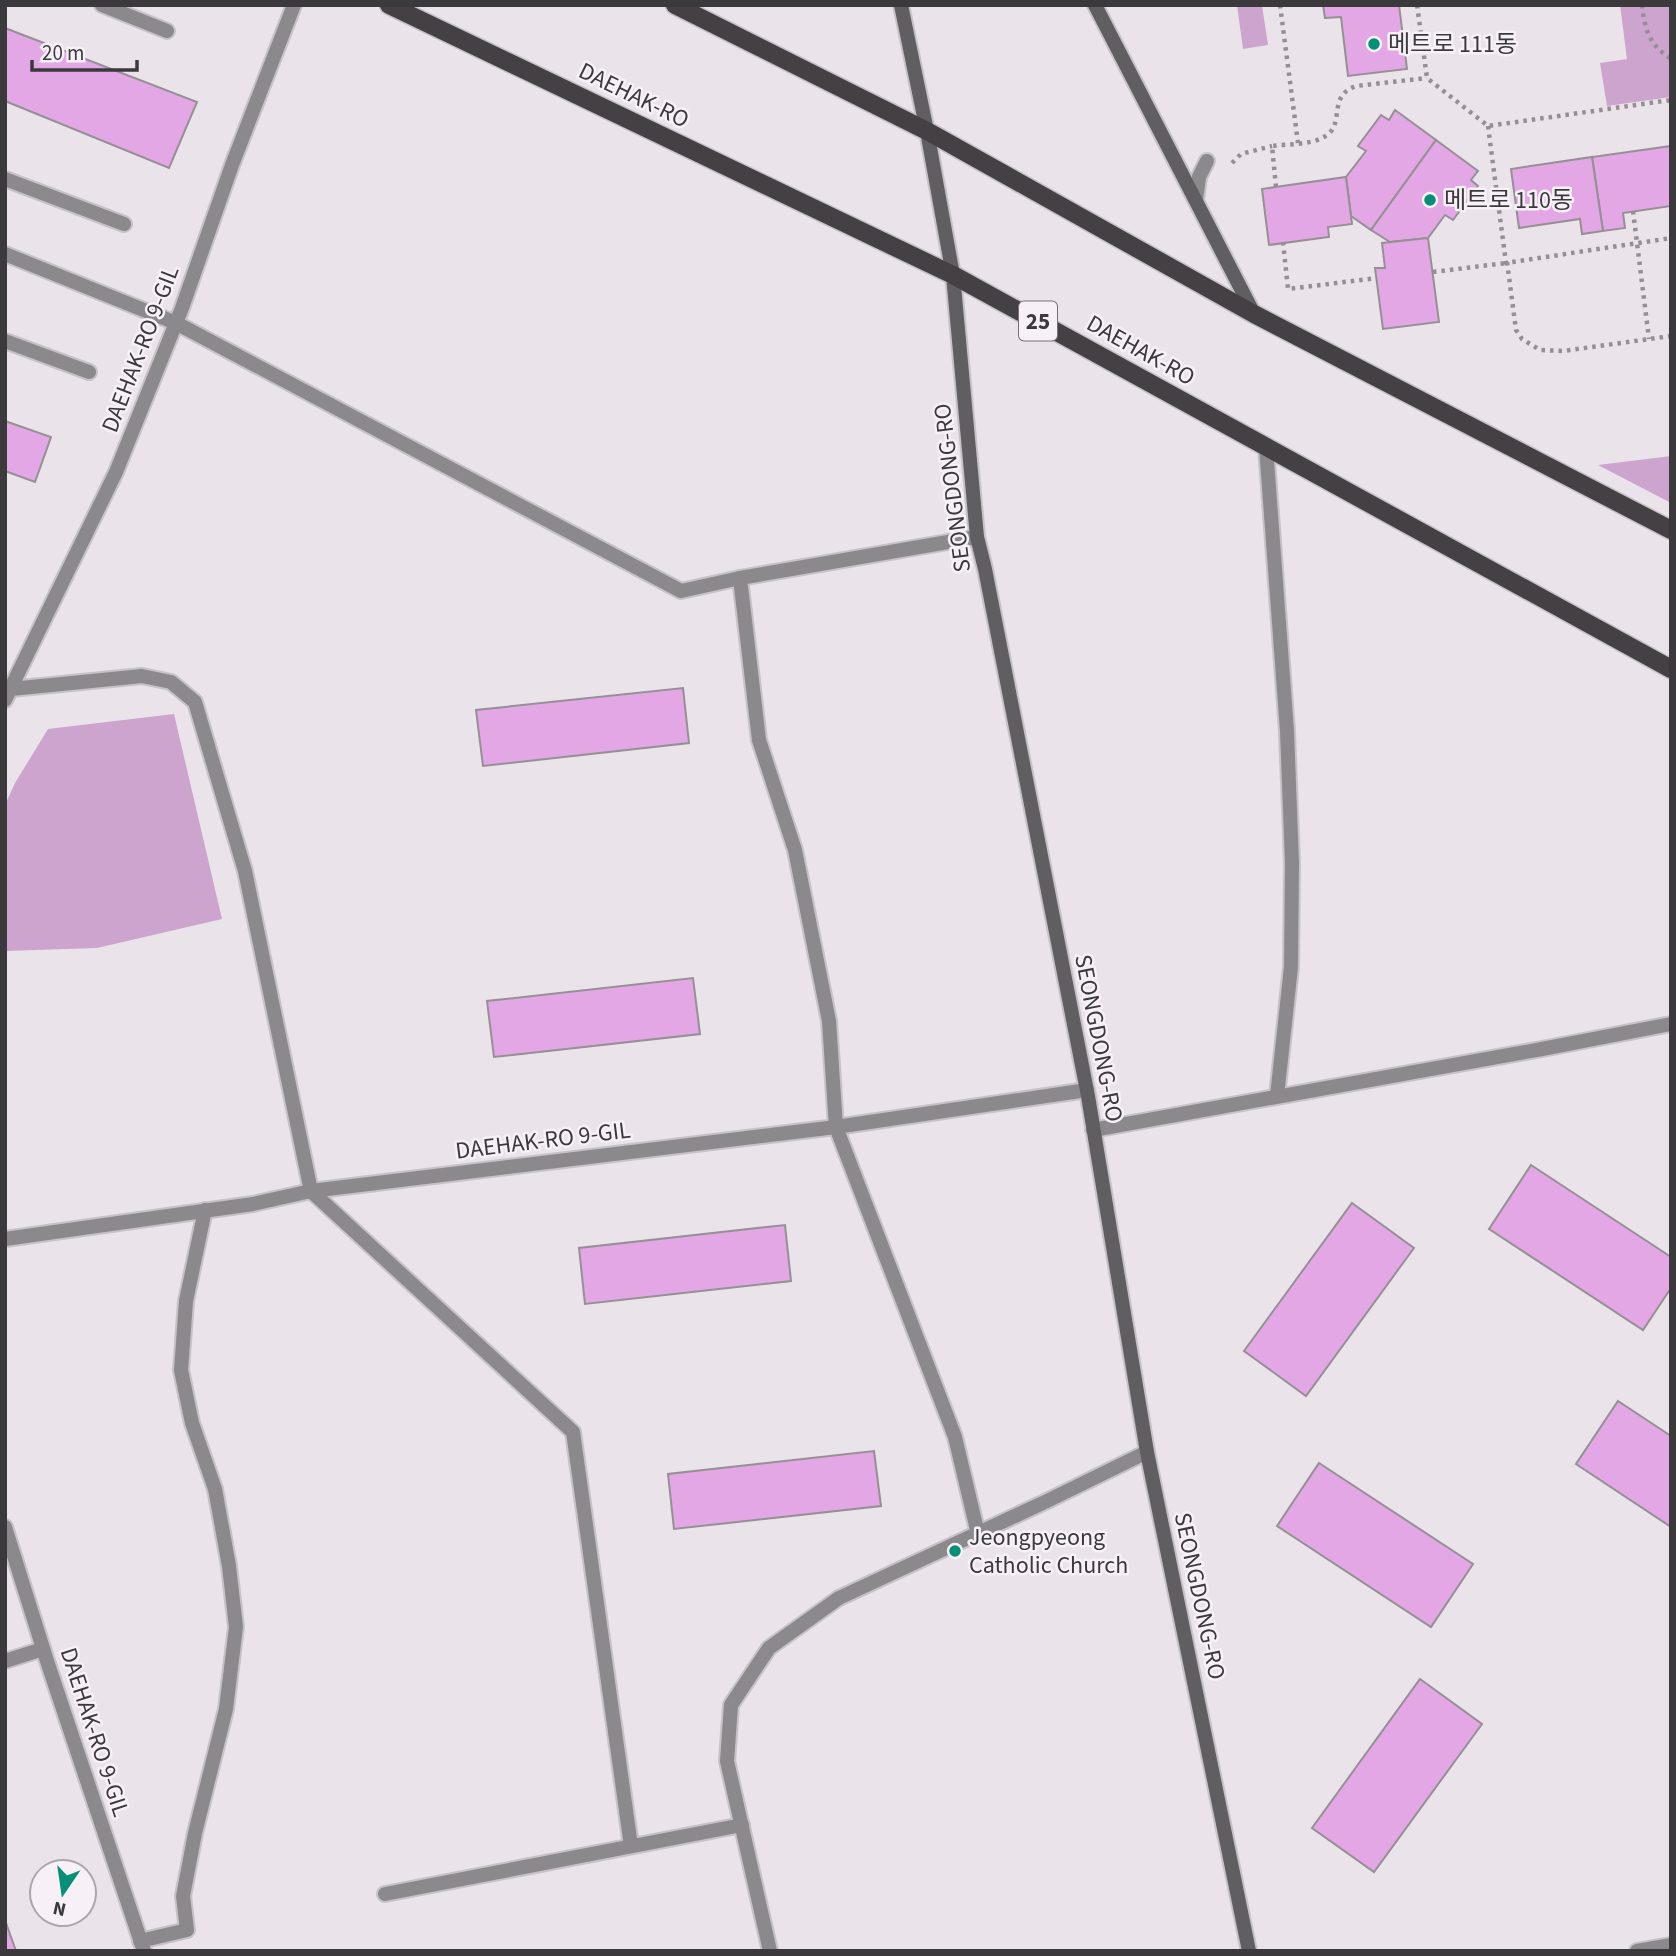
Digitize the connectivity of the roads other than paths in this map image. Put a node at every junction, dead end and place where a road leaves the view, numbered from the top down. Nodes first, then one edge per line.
1 (102, 5) edge
2 (294, 5) edge
3 (388, 5) edge
4 (675, 5) edge
5 (901, 5) edge
6 (1095, 5) edge
7 (167, 31) dead end
8 (927, 131) junction
9 (1207, 161) dead end
10 (5, 178) edge
11 (1196, 200) junction
12 (124, 224) dead end
13 (5, 254) edge
14 (953, 275) junction
15 (1254, 314) junction
16 (176, 323) junction
17 (5, 341) edge
18 (89, 372) dead end
19 (1266, 447) junction
20 (1671, 530) edge
21 (977, 537) junction
22 (740, 578) junction
23 (1671, 668) edge
24 (8, 695) edge
25 (1671, 1024) edge
26 (1087, 1090) junction
27 (1277, 1096) junction
28 (835, 1127) junction
29 (1093, 1130) junction
30 (312, 1191) junction
31 (205, 1210) junction
32 (5, 1239) edge
33 (1147, 1452) junction
34 (5, 1527) edge
35 (978, 1534) junction
36 (43, 1649) junction
37 (5, 1661) edge
38 (742, 1825) junction
39 (631, 1846) junction
40 (385, 1894) dead end
41 (1671, 1945) edge
42 (142, 1946) edge
43 (770, 1951) edge
44 (1249, 1951) edge
45 (1637, 1951) edge

1 - 7 street
2 - 16 street, DAEHAK-RO 9-GIL
3 - 14 main road, DAEHAK-RO / 25
4 - 8 main road
5 - 8 street, SEONGDONG-RO
6 - 11 street
8 - 14 street, SEONGDONG-RO
8 - 15 main road
9 - 11 street
10 - 12 street
11 - 15 street
13 - 16 street
14 - 19 main road, DAEHAK-RO / 25
14 - 21 street, SEONGDONG-RO
15 - 20 main road
16 - 22 street
16 - 24 street, DAEHAK-RO 9-GIL
17 - 18 street
19 - 23 main road, DAEHAK-RO / 25
19 - 27 street
21 - 22 street
21 - 26 street, SEONGDONG-RO
22 - 28 street
24 - 30 street
25 - 27 street
26 - 28 street, DAEHAK-RO 9-GIL
26 - 29 street, SEONGDONG-RO
27 - 29 street
28 - 30 street, DAEHAK-RO 9-GIL
28 - 35 street
29 - 33 street, SEONGDONG-RO
30 - 31 street, DAEHAK-RO 9-GIL
30 - 39 street
31 - 32 street, DAEHAK-RO 9-GIL
31 - 42 street
33 - 35 street
33 - 44 street, SEONGDONG-RO
34 - 36 street, DAEHAK-RO 9-GIL
35 - 38 street
36 - 37 street
36 - 42 street, DAEHAK-RO 9-GIL
38 - 39 street
38 - 43 street
39 - 40 street
41 - 45 street

